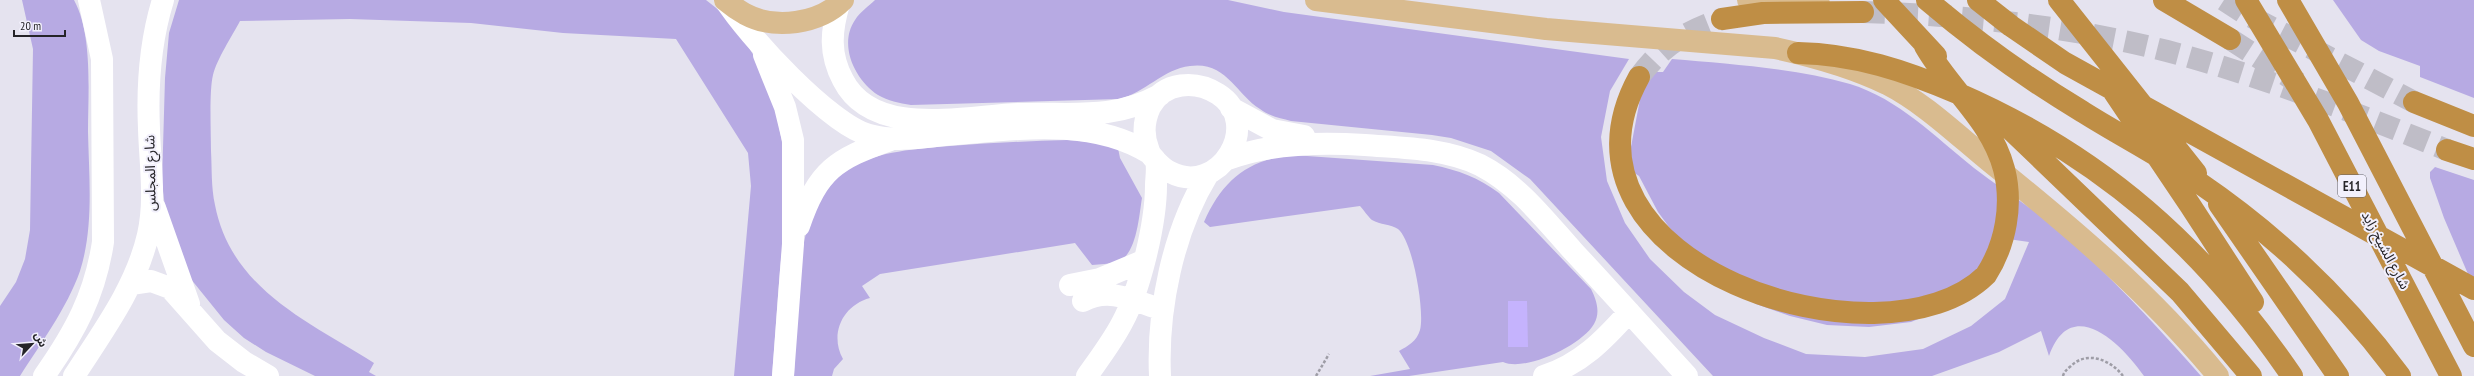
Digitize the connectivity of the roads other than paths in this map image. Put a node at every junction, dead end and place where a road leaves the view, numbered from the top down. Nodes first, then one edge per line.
1 (89, 0) edge
2 (162, 0) edge
3 (725, 0) edge
4 (1316, 0) edge
5 (1748, 0) edge
6 (1884, 0) edge
7 (1927, 0) edge
8 (1978, 0) edge
9 (2052, 0) edge
10 (2059, 0) edge
11 (2164, 0) edge
12 (2246, 0) edge
13 (2288, 0) edge
14 (841, 2) edge
15 (1864, 12) joint
16 (1722, 19) tunnel mouth
17 (2230, 39) tunnel mouth
18 (1925, 46) junction
19 (761, 48) junction
20 (1798, 53) junction
21 (1638, 77) tunnel mouth
22 (1161, 94) junction
23 (2414, 102) tunnel mouth
24 (1231, 108) junction
25 (2474, 126) edge
26 (890, 140) junction
27 (1336, 143) junction
28 (2447, 150) tunnel mouth
29 (1152, 157) junction
30 (1228, 159) junction
31 (2474, 159) edge
32 (1208, 174) junction
33 (153, 198) junction
34 (793, 244) junction
35 (1143, 261) junction
36 (131, 284) junction
37 (2474, 289) edge
38 (1132, 301) junction
39 (1733, 305) dead end
40 (1163, 310) junction
41 (1629, 312) junction
42 (193, 316) junction
43 (1921, 327) dead end
44 (2474, 346) edge
45 (61, 350) junction
46 (44, 376) edge
47 (52, 376) edge
48 (74, 376) edge
49 (268, 376) edge
50 (783, 376) edge
51 (1087, 376) edge
52 (1160, 376) edge
53 (1544, 376) edge
54 (1687, 376) edge
55 (2218, 376) edge
56 (2251, 376) edge
57 (2294, 376) edge
58 (2338, 376) edge
59 (2400, 376) edge
60 (2451, 376) edge

1 - 45 street
2 - 33 street, شارع المجلس
3 - 14 main road
3 - 19 street
4 - 20 main road
5 - 15 main road
6 - 18 highway
7 - 59 highway
8 - 37 highway
9 - 57 highway
10 - 58 highway
11 - 17 highway
12 - 60 highway, شارع الشيخ زايد / E11
13 - 44 highway, E11
14 - 22 street
15 - 16 highway
18 - 43 highway
18 - 56 highway
19 - 26 street
19 - 34 street
20 - 55 main road
20 - 57 highway
21 - 39 highway
22 - 24 street
22 - 29 street
23 - 25 highway
24 - 27 street
24 - 30 street
26 - 29 street
26 - 34 street
27 - 30 street
27 - 41 street
28 - 31 highway
29 - 32 street
29 - 35 street
30 - 32 street
32 - 40 street
33 - 36 street, شارع المجلس
33 - 42 street
34 - 50 street
35 - 38 street
35 - 38 street
36 - 42 street
36 - 48 street, شارع المجلس
38 - 40 street
38 - 51 street
40 - 52 street
41 - 53 street
41 - 54 street
42 - 49 street
45 - 46 street
45 - 47 street

